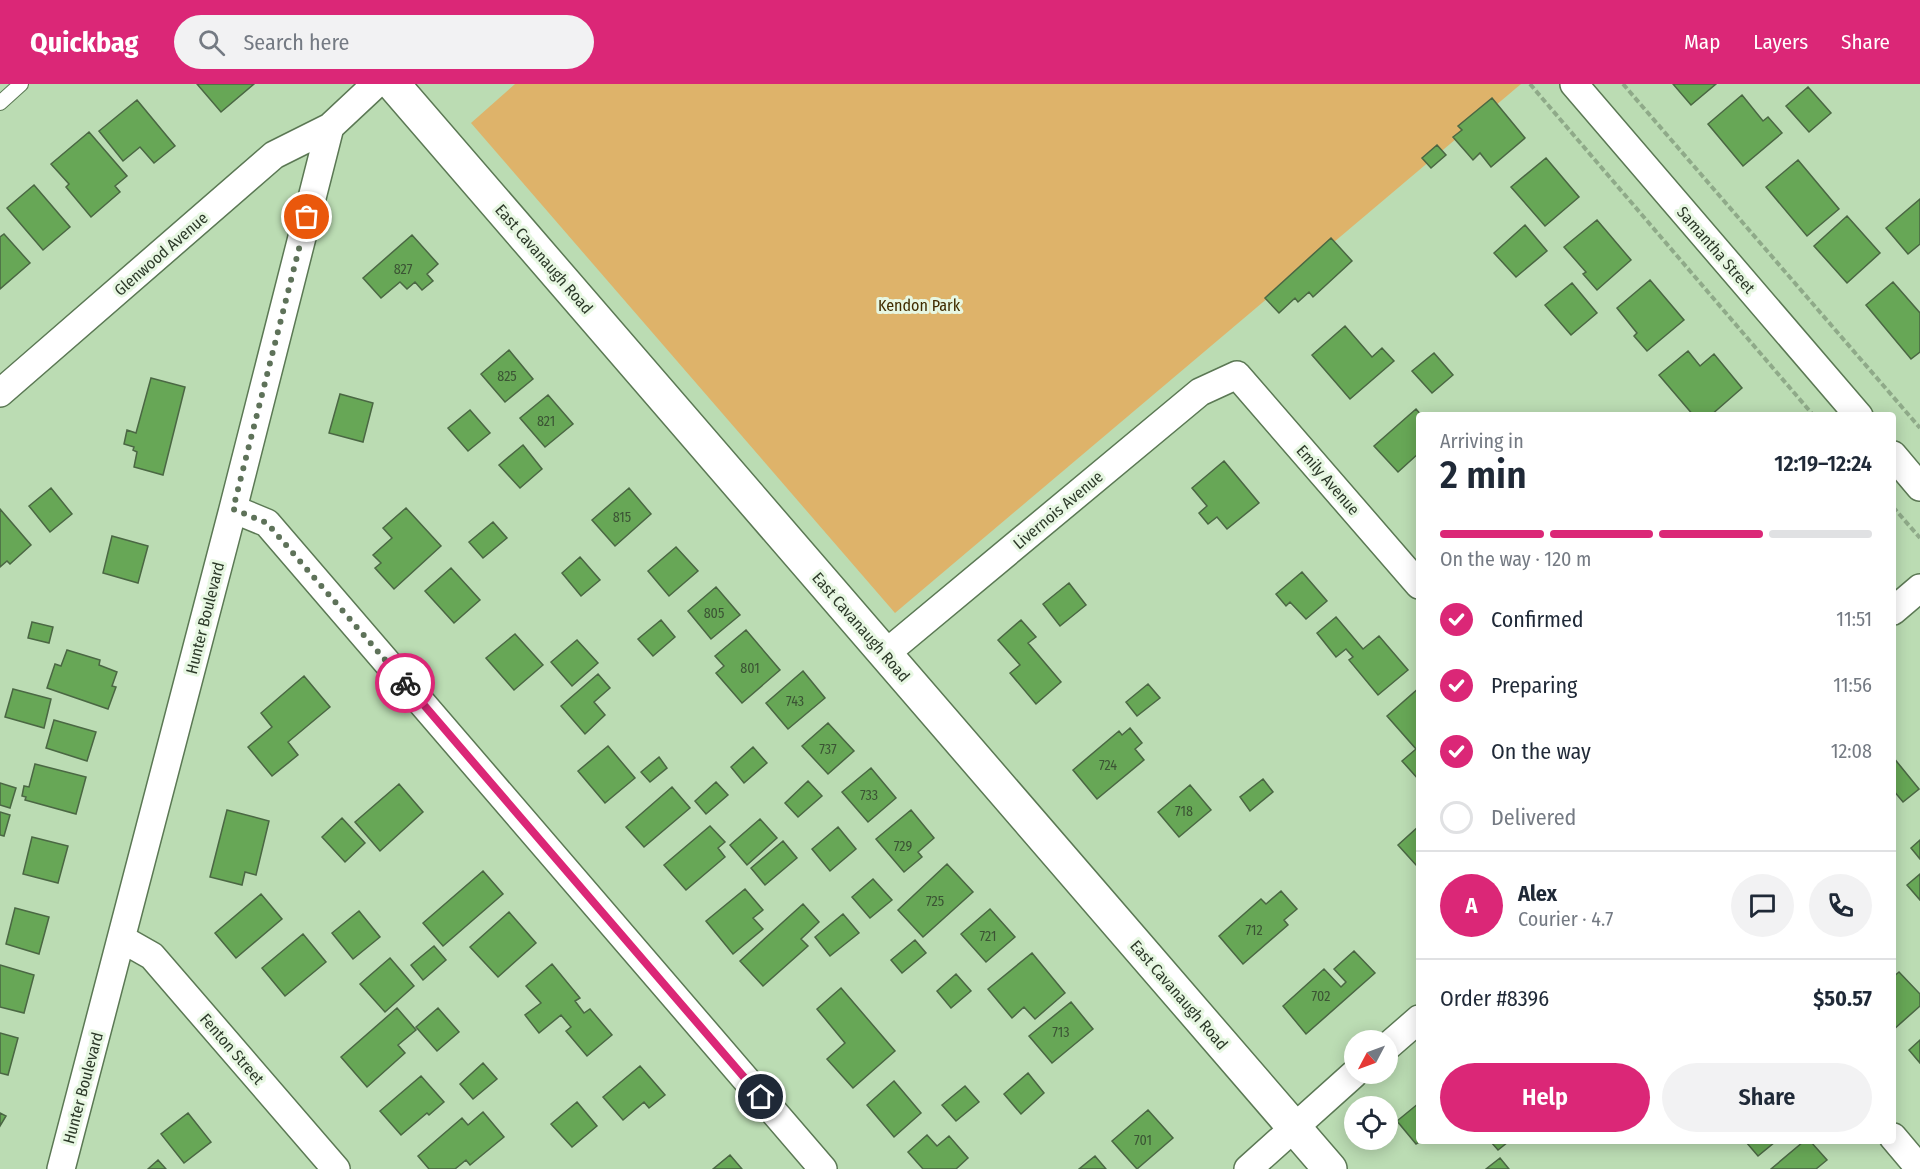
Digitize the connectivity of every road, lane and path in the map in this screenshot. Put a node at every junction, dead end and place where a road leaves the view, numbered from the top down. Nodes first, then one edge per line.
1 (21, 84) edge
2 (1530, 84) edge
3 (1574, 84) edge
4 (1623, 84) edge
5 (397, 87) edge
6 (0, 103) edge
7 (330, 127) junction
8 (1237, 375) joint
9 (0, 393) edge
10 (1812, 412) edge
11 (1856, 412) edge
12 (1920, 428) edge
13 (1896, 459) edge
14 (1920, 487) edge
15 (233, 509) junction
16 (1896, 510) edge
17 (1920, 538) edge
18 (1416, 582) edge
19 (1920, 588) edge
20 (1896, 608) edge
21 (885, 654) junction
22 (122, 939) junction
23 (1416, 1022) edge
24 (1398, 1037) edge
25 (1344, 1083) edge
26 (1294, 1128) junction
27 (1896, 1141) edge
28 (61, 1169) edge
29 (336, 1169) edge
30 (823, 1169) edge
31 (1248, 1169) edge
32 (1330, 1169) edge
33 (1920, 1169) edge

1 - 6 lane
2 - 10 path
3 - 11 street, Samantha Street
4 - 12 path
5 - 7 street
5 - 21 street, East Cavanaugh Road
7 - 9 street, Glenwood Avenue
7 - 15 street, Hunter Boulevard
8 - 18 street, Emily Avenue
8 - 21 street, Livernois Avenue
13 - 14 street
15 - 22 street, Hunter Boulevard
15 - 30 street
16 - 17 path
19 - 20 street
21 - 26 street, East Cavanaugh Road
22 - 28 street, Hunter Boulevard
22 - 29 street, Fenton Street
23 - 24 street
25 - 26 street
26 - 31 street
26 - 32 street, East Cavanaugh Road
27 - 33 street

